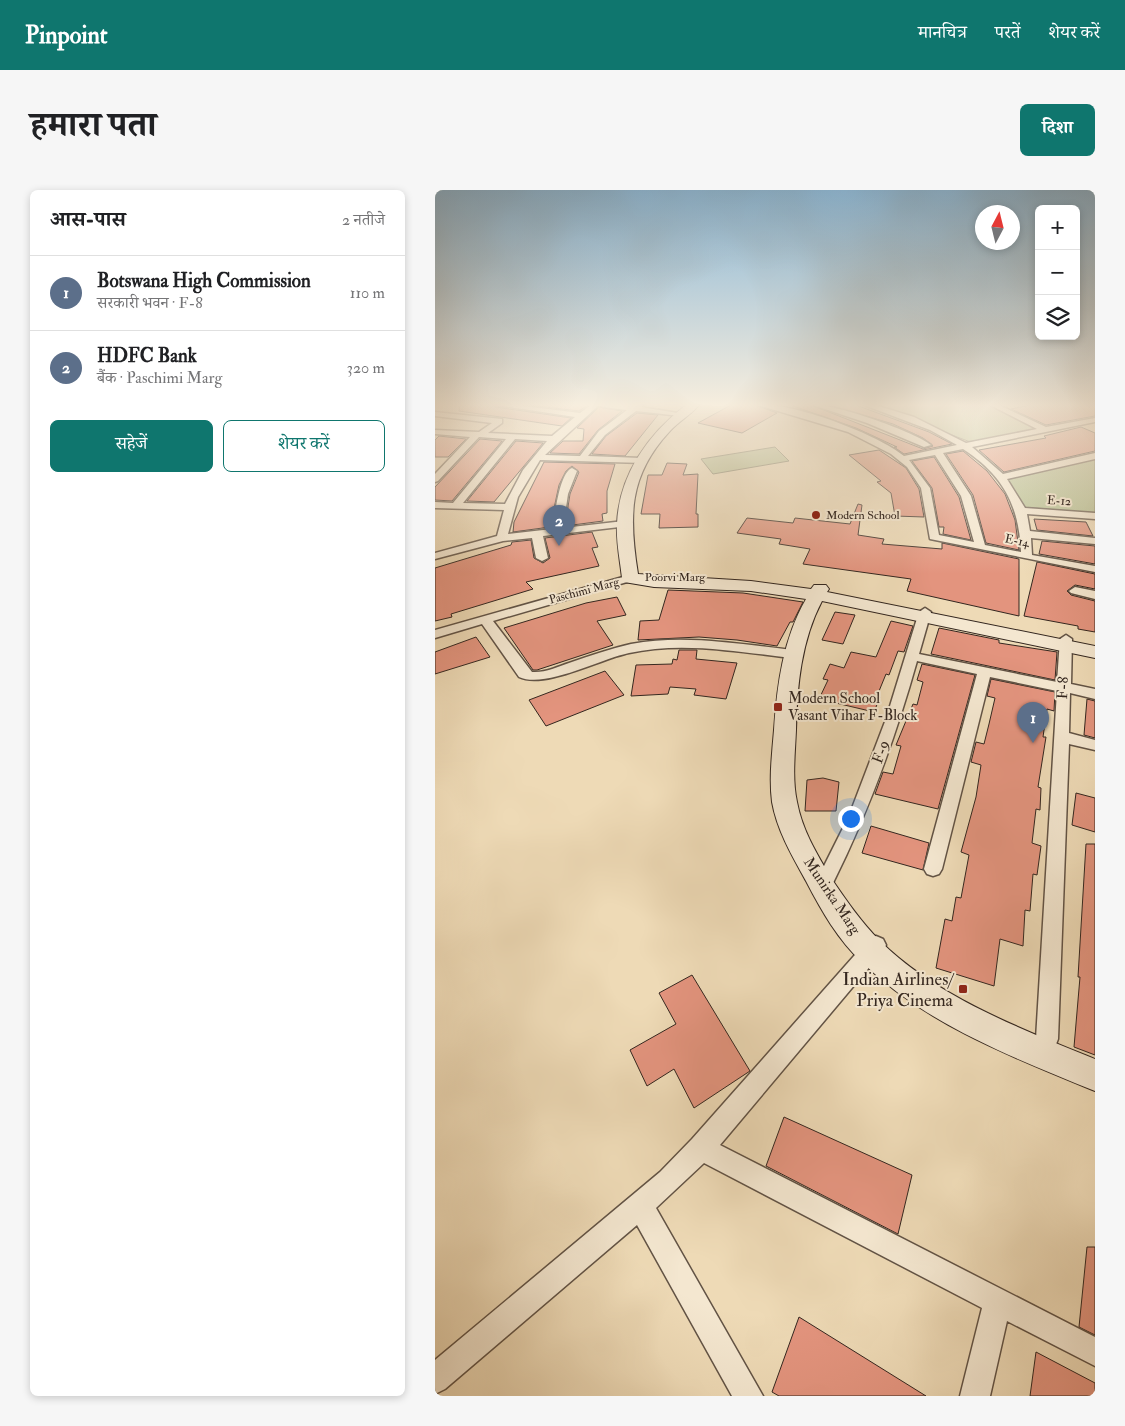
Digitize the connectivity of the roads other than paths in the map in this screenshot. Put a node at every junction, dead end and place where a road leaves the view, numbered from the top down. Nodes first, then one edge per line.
1 (452, 461) edge
2 (492, 461) edge
3 (536, 461) edge
4 (641, 461) edge
5 (908, 461) edge
6 (945, 461) edge
7 (982, 461) edge
8 (1072, 461) edge
9 (572, 471) dead end
10 (999, 478) junction
11 (435, 479) edge
12 (435, 505) edge
13 (456, 505) junction
14 (509, 507) junction
15 (1021, 512) junction
16 (1095, 516) edge
17 (625, 524) junction
18 (557, 532) junction
19 (537, 534) junction
20 (1025, 534) junction
21 (503, 538) junction
22 (1095, 540) edge
23 (980, 547) junction
24 (435, 556) edge
25 (1027, 557) junction
26 (542, 558) dead end
27 (1095, 568) edge
28 (630, 576) junction
29 (1075, 591) dead end
30 (822, 593) junction
31 (1095, 595) edge
32 (924, 615) junction
33 (485, 619) junction
34 (435, 634) edge
35 (1065, 643) junction
36 (1095, 644) edge
37 (1095, 652) edge
38 (792, 654) junction
39 (911, 656) junction
40 (984, 672) junction
41 (1063, 688) junction
42 (1095, 694) edge
43 (1062, 737) junction
44 (1095, 745) edge
45 (933, 869) dead end
46 (826, 880) junction
47 (873, 947) junction
48 (1047, 1039) junction
49 (1095, 1059) edge
50 (1095, 1076) edge
51 (701, 1148) junction
52 (640, 1205) junction
53 (997, 1302) junction
54 (1095, 1352) edge
55 (435, 1379) edge
56 (748, 1396) edge
57 (975, 1396) edge

1 - 11 street
2 - 13 street
3 - 14 street
4 - 17 street, Paschimi Marg
5 - 23 street, E-14
6 - 23 street
7 - 10 street
8 - 10 street
9 - 18 street
10 - 15 street
12 - 13 street
13 - 14 street
14 - 21 street
15 - 16 street, E-12
15 - 20 street
17 - 18 street
17 - 28 street, Paschimi Marg
18 - 19 street
19 - 21 street
19 - 26 street
20 - 22 street
20 - 25 street
21 - 24 street
23 - 25 street, E-14
25 - 27 street, E-14
28 - 30 street, Poorvi Marg
28 - 33 street, Paschimi Marg
29 - 31 street
30 - 32 street, Poorvi Marg
30 - 38 street, Munirka Marg
30 - 46 street, Munirka Marg
32 - 35 street, Poorvi Marg
32 - 39 street, F-9
33 - 34 street, Paschimi Marg
33 - 38 street
35 - 36 street, Poorvi Marg
35 - 37 street, Poorvi Marg
35 - 41 street, F-8
38 - 47 street, Munirka Marg
39 - 40 street
39 - 46 street, F-9
40 - 41 street
40 - 45 street
41 - 42 street
41 - 43 street, F-8
43 - 44 street
43 - 48 street, F-8
46 - 47 street, Munirka Marg
47 - 48 street, Munirka Marg
47 - 50 street, Munirka Marg
47 - 51 street
48 - 49 street, Munirka Marg
51 - 52 street
51 - 53 street
52 - 55 street
52 - 56 street
53 - 54 street
53 - 57 street

